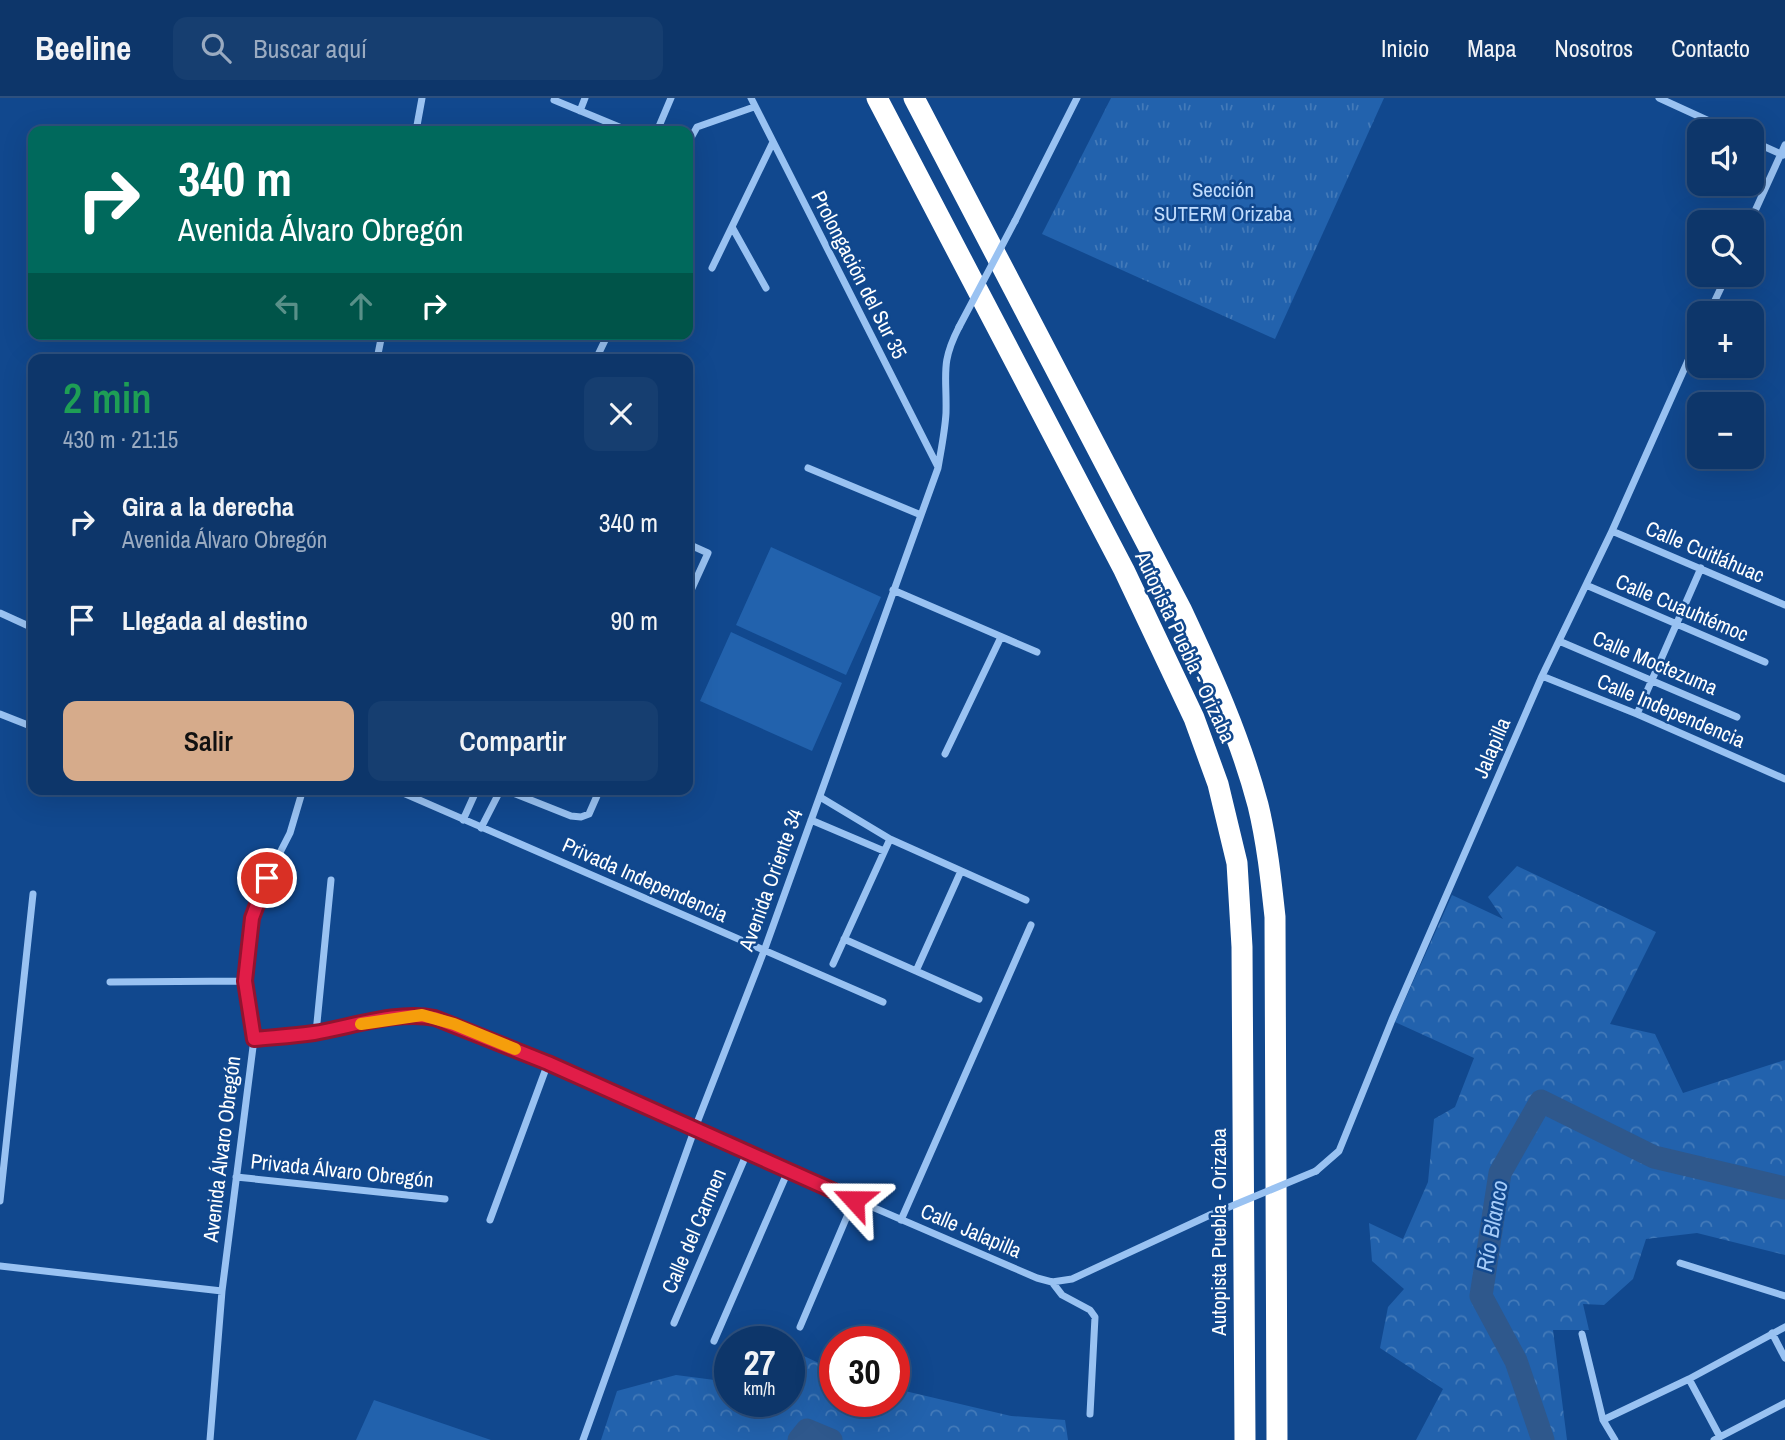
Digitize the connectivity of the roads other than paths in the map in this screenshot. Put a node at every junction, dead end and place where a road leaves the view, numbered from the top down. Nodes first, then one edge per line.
1 (422, 98) edge
2 (585, 98) edge
3 (671, 98) edge
4 (751, 98) edge
5 (877, 98) edge
6 (914, 98) edge
7 (1077, 98) edge
8 (1659, 98) edge
9 (554, 100) dead end
10 (754, 107) junction
11 (580, 111) junction
12 (1705, 119) edge
13 (417, 126) edge
14 (617, 126) edge
15 (659, 126) edge
16 (693, 134) edge
17 (772, 144) junction
18 (1785, 145) edge
19 (1764, 146) edge
20 (1783, 155) edge
21 (1756, 210) edge
22 (732, 227) junction
23 (712, 268) dead end
24 (766, 288) dead end
25 (1687, 363) edge
26 (808, 468) dead end
27 (939, 468) junction
28 (921, 515) junction
29 (1612, 531) junction
30 (693, 546) edge
31 (1700, 568) junction
32 (1586, 585) junction
33 (693, 586) edge
34 (893, 590) junction
35 (1785, 606) edge
36 (0, 613) edge
37 (1676, 624) junction
38 (28, 626) edge
39 (1000, 637) junction
40 (1559, 641) junction
41 (1037, 652) dead end
42 (1765, 662) dead end
43 (1542, 676) junction
44 (1652, 680) junction
45 (0, 714) edge
46 (1637, 714) junction
47 (1737, 717) dead end
48 (28, 725) edge
49 (945, 754) dead end
50 (1785, 779) edge
51 (301, 795) edge
52 (407, 795) edge
53 (474, 795) edge
54 (499, 795) edge
55 (517, 795) edge
56 (597, 795) edge
57 (820, 797) junction
58 (463, 820) junction
59 (811, 820) junction
60 (481, 828) junction
61 (890, 839) junction
62 (884, 851) junction
63 (961, 871) junction
64 (331, 880) dead end
65 (33, 894) dead end
66 (1026, 900) dead end
67 (1031, 925) dead end
68 (844, 939) junction
69 (764, 951) junction
70 (833, 964) dead end
71 (916, 971) junction
72 (245, 981) junction
73 (110, 982) dead end
74 (979, 999) dead end
75 (883, 1002) dead end
76 (316, 1033) junction
77 (254, 1039) junction
78 (548, 1063) junction
79 (695, 1128) junction
80 (747, 1153) junction
81 (2, 1158) edge
82 (789, 1171) junction
83 (236, 1177) junction
84 (444, 1199) dead end
85 (854, 1200) junction
86 (0, 1201) edge
87 (490, 1220) dead end
88 (901, 1220) junction
89 (1680, 1263) dead end
90 (0, 1266) edge
91 (1052, 1282) junction
92 (222, 1291) junction
93 (1785, 1296) edge
94 (674, 1324) dead end
95 (800, 1326) dead end
96 (1785, 1327) edge
97 (1582, 1334) dead end
98 (1772, 1334) junction
99 (713, 1341) dead end
100 (1785, 1359) edge
101 (1689, 1379) junction
102 (1785, 1403) edge
103 (1090, 1414) dead end
104 (1603, 1420) junction
105 (1717, 1439) edge
106 (210, 1440) edge
107 (583, 1440) edge
108 (1245, 1440) edge
109 (1277, 1440) edge
110 (1615, 1440) edge

1 - 13 street
2 - 11 street
3 - 15 street
4 - 10 street, Prolongación del Sur 35
5 - 108 highway, Autopista Puebla - Orizaba
6 - 109 highway, Autopista Puebla - Orizaba
7 - 27 street, Avenida Oriente 34, bridge
8 - 12 street
9 - 11 street
10 - 16 street
10 - 17 street, Prolongación del Sur 35
11 - 14 street
17 - 22 street
17 - 27 street, Prolongación del Sur 35
18 - 20 street
19 - 20 street
20 - 21 street
22 - 23 street
22 - 24 street
25 - 29 street, Jalapilla
26 - 28 street
27 - 28 street, Avenida Oriente 34
28 - 34 street, Avenida Oriente 34
29 - 31 street, Calle Cuitláhuac
29 - 32 street, Jalapilla
30 - 33 street
31 - 35 street, Calle Cuitláhuac
31 - 37 street
32 - 37 street, Calle Cuauhtémoc
32 - 40 street, Jalapilla
34 - 39 street
34 - 57 street, Avenida Oriente 34
36 - 38 street
37 - 42 street, Calle Cuauhtémoc
37 - 44 street
39 - 41 street
39 - 49 street
40 - 43 street, Jalapilla
40 - 44 street, Calle Moctezuma
43 - 46 street, Calle Independencia
43 - 91 street, Jalapilla, bridge
44 - 46 street
44 - 47 street, Calle Moctezuma
45 - 48 street
46 - 50 street, Calle Independencia
51 - 72 street, Avenida Álvaro Obregón
52 - 58 street, Privada Independencia
53 - 58 street
54 - 60 street
55 - 56 street
57 - 59 street, Avenida Oriente 34
57 - 61 street
58 - 60 street, Privada Independencia
59 - 62 street
59 - 69 street, Avenida Oriente 34
60 - 69 street, Privada Independencia
61 - 62 street
61 - 63 street
62 - 68 street
63 - 66 street
63 - 71 street
64 - 76 street
65 - 81 street
67 - 88 street
68 - 70 street
68 - 71 street
69 - 75 street, Privada Independencia
69 - 79 street, Avenida Oriente 34
71 - 74 street
72 - 73 street
72 - 77 street, Avenida Álvaro Obregón
76 - 77 street, Calle Jalapilla
76 - 78 street, Calle Jalapilla
77 - 83 street, Avenida Álvaro Obregón
78 - 79 street, Calle Jalapilla
78 - 87 street
79 - 80 street, Calle Jalapilla
79 - 107 street, Avenida Oriente 34
80 - 82 street, Calle Jalapilla
80 - 94 street, Calle del Carmen
81 - 86 street
82 - 85 street, Calle Jalapilla
82 - 99 street
83 - 84 street, Privada Álvaro Obregón
83 - 92 street, Avenida Álvaro Obregón
85 - 88 street, Calle Jalapilla
85 - 95 street
88 - 91 street, Calle Jalapilla
89 - 93 street
90 - 92 street
91 - 103 street
92 - 106 street, Avenida Álvaro Obregón
96 - 98 street
97 - 104 street
98 - 100 street
98 - 101 street
101 - 104 street
101 - 105 street
102 - 105 street
104 - 110 street

